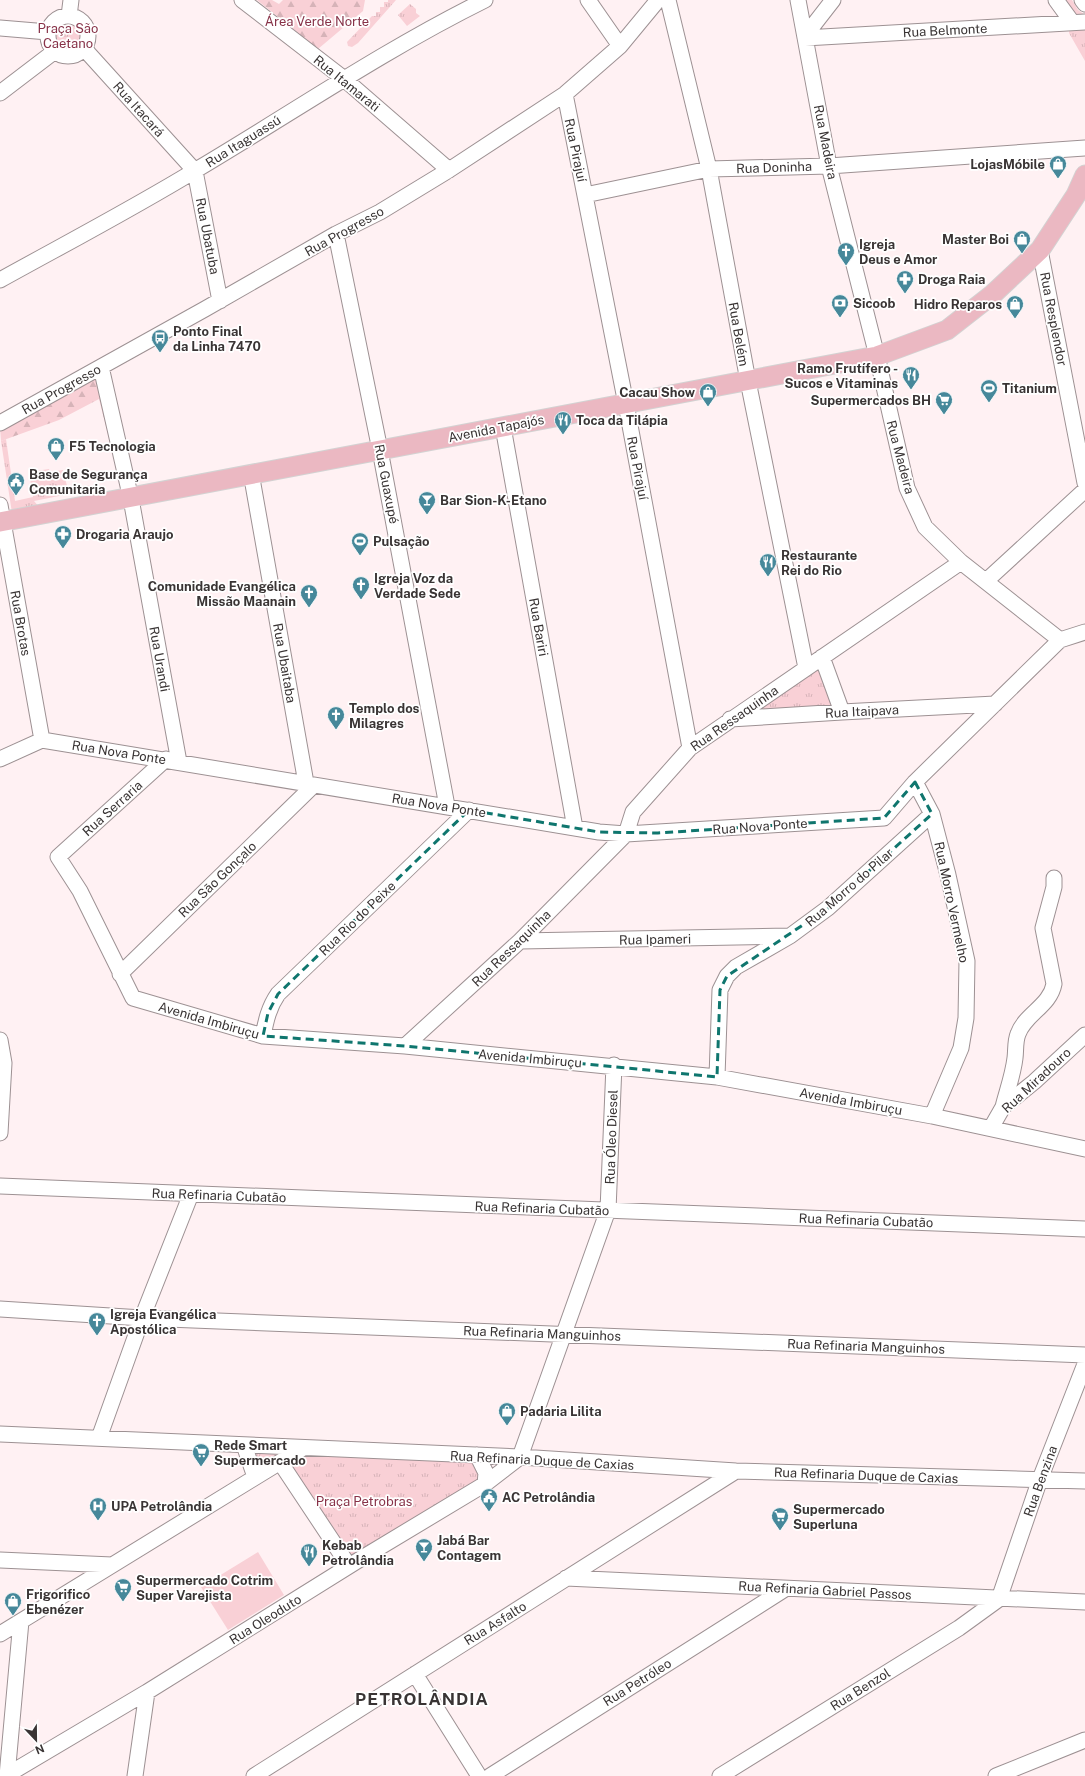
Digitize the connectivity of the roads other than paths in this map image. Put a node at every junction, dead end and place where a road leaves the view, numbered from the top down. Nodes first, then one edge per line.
1 (71, 0) edge
2 (242, 0) edge
3 (485, 0) edge
4 (588, 0) edge
5 (658, 0) edge
6 (668, 0) edge
7 (798, 0) edge
8 (833, 0) edge
9 (1056, 0) edge
10 (1082, 0) edge
11 (1085, 4) edge
12 (69, 16) junction
13 (1078, 22) edge
14 (0, 28) edge
15 (48, 32) junction
16 (805, 37) junction
17 (620, 46) junction
18 (84, 47) junction
19 (55, 51) junction
20 (343, 78) junction
21 (0, 93) edge
22 (564, 94) junction
23 (1085, 148) edge
24 (830, 166) junction
25 (709, 169) junction
26 (449, 170) junction
27 (195, 171) junction
28 (1085, 175) edge
29 (586, 195) junction
30 (336, 234) junction
31 (1040, 250) junction
32 (0, 280) edge
33 (220, 301) junction
34 (877, 356) junction
35 (101, 367) junction
36 (748, 382) junction
37 (626, 404) junction
38 (0, 423) edge
39 (503, 427) junction
40 (380, 450) junction
41 (251, 473) junction
42 (1085, 484) edge
43 (1085, 490) edge
44 (130, 496) junction
45 (1, 516) edge
46 (961, 562) junction
47 (986, 581) junction
48 (1085, 632) edge
49 (1060, 640) junction
50 (822, 658) junction
51 (806, 668) junction
52 (995, 704) junction
53 (842, 712) junction
54 (730, 720) junction
55 (42, 740) junction
56 (690, 748) junction
57 (0, 759) edge
58 (172, 761) junction
59 (915, 782) junction
60 (310, 784) junction
61 (447, 806) junction
62 (469, 810) junction
63 (932, 814) junction
64 (575, 828) junction
65 (626, 834) junction
66 (58, 857) joint
67 (1054, 878) dead end
68 (790, 936) junction
69 (520, 941) junction
70 (120, 974) junction
71 (1085, 1034) edge
72 (263, 1036) junction
73 (0, 1040) edge
74 (405, 1046) junction
75 (614, 1066) junction
76 (717, 1077) junction
77 (1003, 1107) junction
78 (932, 1116) junction
79 (991, 1128) junction
80 (0, 1133) edge
81 (1085, 1149) edge
82 (0, 1186) edge
83 (191, 1194) junction
84 (608, 1210) junction
85 (1085, 1229) edge
86 (0, 1309) edge
87 (142, 1318) junction
88 (564, 1334) junction
89 (1085, 1355) edge
90 (1085, 1364) edge
91 (0, 1434) edge
92 (99, 1438) junction
93 (244, 1445) junction
94 (303, 1448) junction
95 (477, 1455) junction
96 (520, 1457) junction
97 (280, 1462) junction
98 (736, 1471) junction
99 (255, 1477) junction
100 (1040, 1479) junction
101 (1085, 1480) edge
102 (485, 1484) junction
103 (0, 1560) edge
104 (112, 1565) junction
105 (349, 1566) junction
106 (566, 1578) junction
107 (784, 1588) junction
108 (999, 1599) junction
109 (1085, 1602) edge
110 (21, 1621) junction
111 (0, 1634) edge
112 (415, 1674) junction
113 (147, 1692) junction
114 (1085, 1740) edge
115 (7, 1775) edge
116 (258, 1775) edge
117 (135, 1776) edge
118 (479, 1776) edge
119 (490, 1776) edge
120 (720, 1776) edge
121 (996, 1776) edge

1 - 12 street
2 - 20 street, Rua Itamarati
3 - 20 street, Rua Itaguassú
4 - 17 street
5 - 17 street, Rua Progresso
6 - 25 street, Rua Belém
7 - 16 street, Rua Madeira
8 - 16 street
9 - 13 street
10 - 11 street
12 - 15 street
12 - 18 street
13 - 16 street, Rua Belmonte
14 - 15 street
15 - 19 street
16 - 24 street, Rua Madeira
17 - 22 street, Rua Progresso
18 - 19 street
18 - 27 street, Rua Itacará
19 - 21 street
20 - 26 street, Rua Itamarati
20 - 27 street, Rua Itaguassú
22 - 26 street, Rua Progresso
22 - 29 street, Rua Pirajuí
23 - 24 street, Rua Doninha
24 - 25 street, Rua Doninha
24 - 34 street, Rua Madeira
25 - 29 street, Rua Doninha
25 - 36 street, Rua Belém
26 - 30 street, Rua Progresso
27 - 32 street, Rua Itaguassú
27 - 33 street, Rua Ubatuba
28 - 31 main road, Avenida Tapajós
29 - 37 street, Rua Pirajuí
30 - 33 street, Rua Progresso
30 - 40 street, Rua Guaxupé
31 - 34 main road, Avenida Tapajós
31 - 42 street, Rua Resplendor
33 - 35 street, Rua Progresso
34 - 36 main road, Avenida Tapajós
34 - 46 street, Rua Madeira
35 - 38 street, Rua Progresso
35 - 44 street, Rua Urandi
36 - 37 main road, Avenida Tapajós
36 - 51 street, Rua Belém
37 - 39 main road, Avenida Tapajós
37 - 56 street, Rua Pirajuí
39 - 40 main road, Avenida Tapajós
39 - 64 street, Rua Bariri
40 - 41 main road, Avenida Tapajós
40 - 61 street, Rua Guaxupé
41 - 44 main road, Avenida Tapajós
41 - 60 street, Rua Ubaitaba
43 - 47 street
44 - 45 main road, Avenida Tapajós
44 - 58 street, Rua Urandi
45 - 55 street, Rua Brotas
46 - 47 street, Rua Madeira
46 - 50 street, Rua Ressaquinha
47 - 49 street, Rua Madeira
48 - 49 street
49 - 52 street
50 - 51 street, Rua Ressaquinha
50 - 53 street
51 - 54 street, Rua Ressaquinha
52 - 53 street, Rua Itaipava
52 - 59 street
53 - 54 street, Rua Itaipava
54 - 56 street, Rua Ressaquinha
55 - 57 street
55 - 58 street, Rua Nova Ponte
56 - 65 street, Rua Ressaquinha
58 - 60 street, Rua Nova Ponte
58 - 66 street, Rua Serraria
59 - 63 street, Rua Morro Vermelho
59 - 65 street, Rua Nova Ponte
60 - 61 street, Rua Nova Ponte
60 - 70 street, Rua São Gonçalo
61 - 62 street, Rua Nova Ponte
62 - 64 street, Rua Nova Ponte
62 - 72 street, Rua Rio do Peixe
63 - 68 street, Rua Morro do Pilar
63 - 78 street, Rua Morro Vermelho
64 - 65 street, Rua Nova Ponte
65 - 69 street, Rua Ressaquinha
66 - 70 street, Avenida Imbiruçu
67 - 77 street
68 - 69 street, Rua Ipameri
68 - 76 street, Rua Morro do Pilar
69 - 74 street, Rua Ressaquinha
70 - 72 street, Avenida Imbiruçu
71 - 77 street, Rua Miradouro
72 - 74 street, Avenida Imbiruçu
73 - 80 street
74 - 75 street, Avenida Imbiruçu
75 - 76 street, Avenida Imbiruçu
75 - 84 street, Rua Óleo Diesel
76 - 78 street, Avenida Imbiruçu
77 - 79 street, Rua Miradouro
78 - 79 street, Avenida Imbiruçu
79 - 81 street, Avenida Imbiruçu
82 - 83 street, Rua Refinaria Cubatão
83 - 84 street, Rua Refinaria Cubatão
83 - 87 street
84 - 85 street, Rua Refinaria Cubatão
84 - 88 street, Rua Óleo Diesel
86 - 87 street, Rua Refinaria Manguinhos
87 - 88 street, Rua Refinaria Manguinhos
87 - 92 street
88 - 89 street, Rua Refinaria Manguinhos
88 - 96 street, Rua Óleo Diesel
90 - 100 street, Rua Benzina
91 - 92 street, Rua Refinaria Duque de Caxias
92 - 93 street, Rua Refinaria Duque de Caxias
93 - 94 street, Rua Refinaria Duque de Caxias
93 - 99 street
94 - 95 street, Rua Refinaria Duque de Caxias
94 - 97 street
95 - 96 street, Rua Refinaria Duque de Caxias
95 - 102 street
96 - 98 street, Rua Refinaria Duque de Caxias
96 - 102 street, Rua Oleoduto
97 - 99 street
97 - 105 street
98 - 100 street, Rua Refinaria Duque de Caxias
98 - 106 street, Rua Asfalto
99 - 104 street
100 - 101 street, Rua Refinaria Duque de Caxias
100 - 108 street, Rua Benzina
102 - 105 street, Rua Oleoduto
103 - 104 street
104 - 110 street
105 - 113 street, Rua Oleoduto
106 - 107 street, Rua Refinaria Gabriel Passos
106 - 112 street, Rua Asfalto
107 - 108 street, Rua Refinaria Gabriel Passos
107 - 119 street, Rua Petróleo
108 - 109 street, Rua Refinaria Gabriel Passos
108 - 120 street, Rua Benzol
110 - 111 street
110 - 115 street
112 - 116 street, Rua Asfalto
112 - 118 street
113 - 115 street, Rua Oleoduto
113 - 117 street
114 - 121 street

